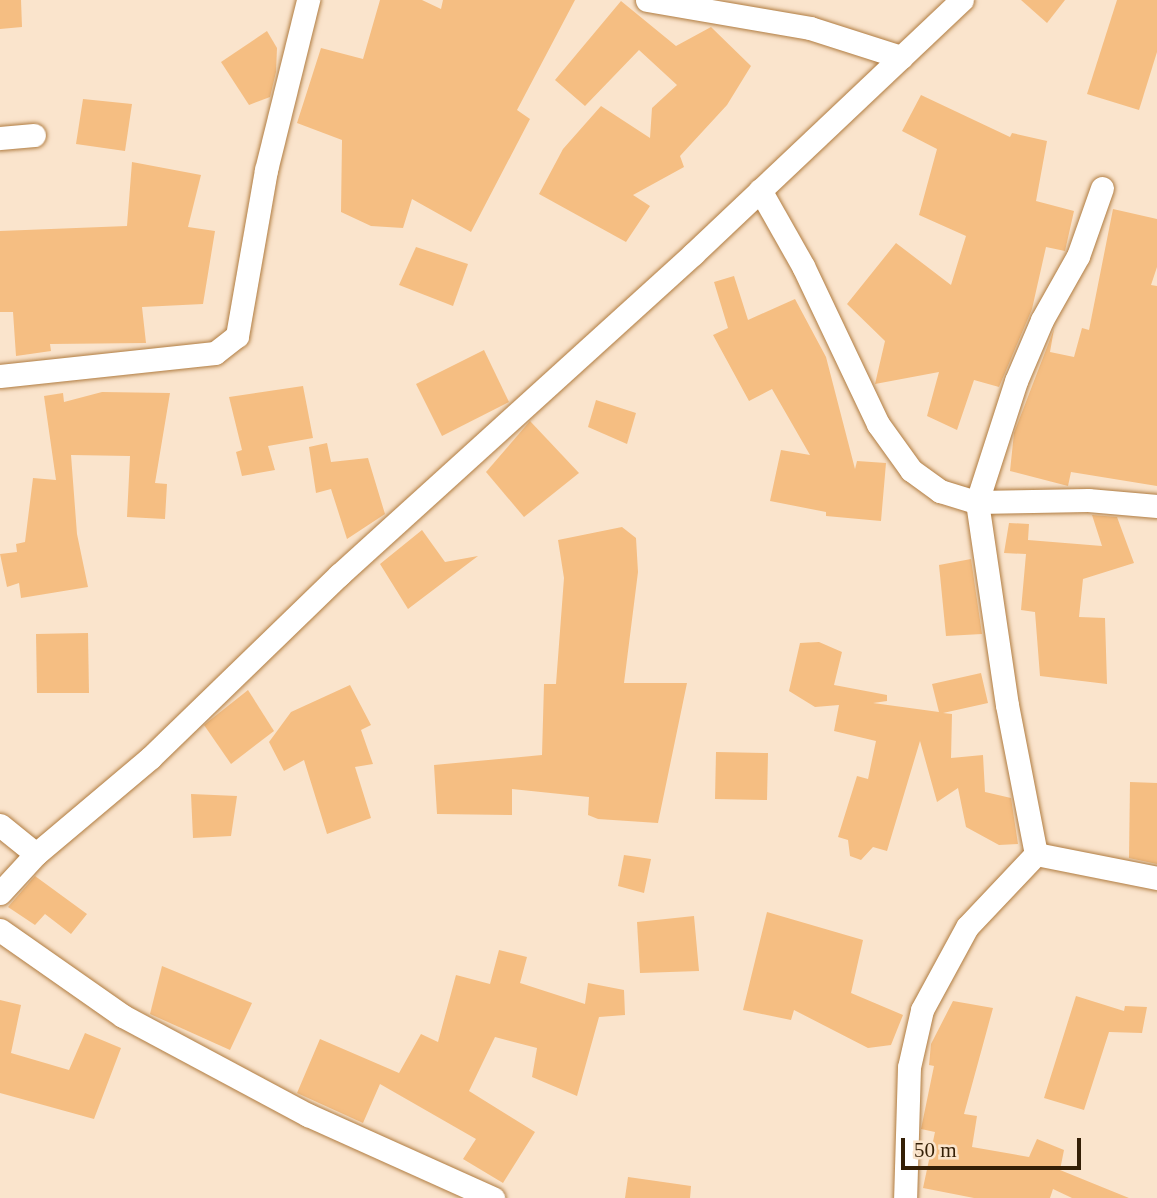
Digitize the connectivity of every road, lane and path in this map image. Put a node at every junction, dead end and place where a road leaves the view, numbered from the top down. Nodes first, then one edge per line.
1 (308, 0) edge
2 (647, 0) edge
3 (962, 0) edge
4 (901, 57) junction
5 (34, 135) dead end
6 (0, 138) edge
7 (1102, 188) dead end
8 (760, 190) junction
9 (0, 376) edge
10 (977, 502) junction
11 (1157, 506) edge
12 (0, 825) edge
13 (36, 854) junction
14 (1036, 854) junction
15 (1157, 878) edge
16 (0, 893) edge
17 (0, 930) edge
18 (493, 1198) edge
19 (905, 1198) edge

1 - 9 street
2 - 4 street
3 - 4 street
4 - 8 street
5 - 6 street
7 - 10 street
8 - 10 street
8 - 13 street
10 - 11 street
10 - 14 street
12 - 13 street
13 - 16 street
14 - 15 street
14 - 19 street
17 - 18 street

